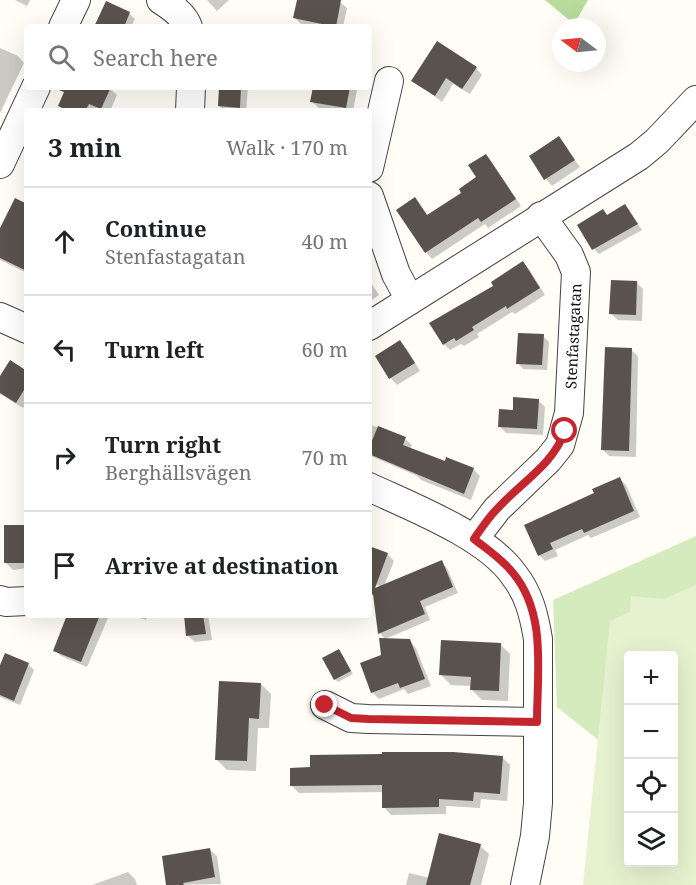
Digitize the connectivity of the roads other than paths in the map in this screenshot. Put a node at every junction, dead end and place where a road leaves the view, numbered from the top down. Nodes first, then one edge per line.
1 (76, 0) edge
2 (161, 0) edge
3 (64, 24) edge
4 (187, 24) edge
5 (389, 81) dead end
6 (35, 90) edge
7 (191, 90) edge
8 (696, 100) edge
9 (26, 108) edge
10 (190, 108) edge
11 (24, 113) edge
12 (372, 155) edge
13 (0, 164) edge
14 (372, 205) edge
15 (541, 216) junction
16 (410, 300) junction
17 (0, 317) edge
18 (372, 324) edge
19 (24, 328) edge
20 (372, 488) edge
21 (474, 539) junction
22 (0, 600) edge
23 (24, 601) edge
24 (325, 705) dead end
25 (537, 722) junction
26 (525, 885) edge

1 - 3 street
2 - 4 street
5 - 12 street
6 - 9 street
7 - 10 street
8 - 15 street
11 - 13 street
14 - 16 street
15 - 16 street
15 - 21 street, Stenfastagatan
16 - 18 street
17 - 19 street
20 - 21 street
21 - 25 street
22 - 23 street
24 - 25 street
25 - 26 street

